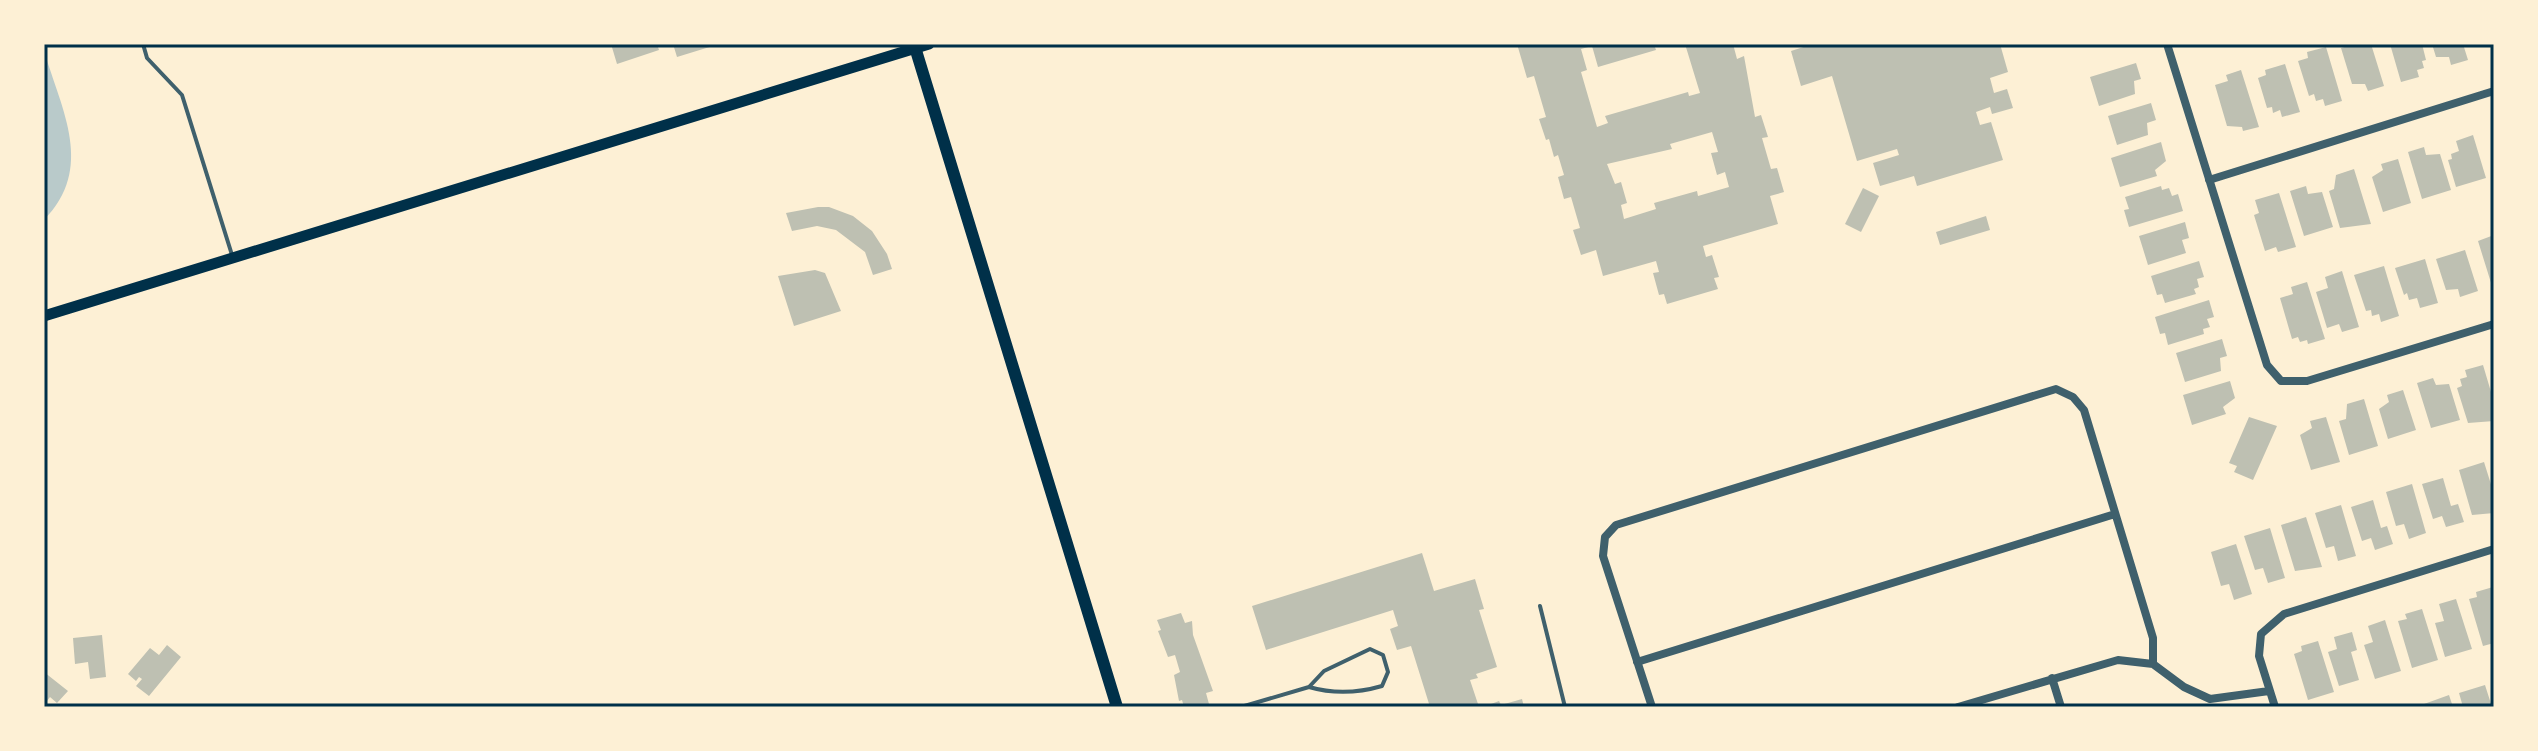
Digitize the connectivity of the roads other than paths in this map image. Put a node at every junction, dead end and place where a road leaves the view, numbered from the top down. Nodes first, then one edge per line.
1 (143, 44) edge
2 (929, 44) edge
3 (2167, 44) edge
4 (915, 46) edge
5 (2494, 91) edge
6 (2209, 180) junction
7 (233, 257) junction
8 (44, 316) edge
9 (2494, 324) edge
10 (2115, 514) junction
11 (2494, 549) edge
12 (1540, 606) dead end
13 (1637, 662) junction
14 (2153, 664) junction
15 (2052, 678) junction
16 (1309, 687) junction
17 (2269, 691) junction
18 (2209, 703) edge
19 (1117, 707) edge
20 (1241, 707) edge
21 (1565, 707) edge
22 (1652, 707) edge
23 (1958, 707) edge
24 (2061, 707) edge
25 (2275, 707) edge

1 - 7 lane
2 - 4 main road
3 - 6 street
4 - 7 main road
4 - 19 main road
5 - 6 street
6 - 9 street
7 - 8 main road
10 - 13 street
10 - 13 street
10 - 14 street
11 - 17 street
12 - 21 lane
13 - 22 street
14 - 15 street
14 - 18 street
15 - 23 street
15 - 24 street
16 - 16 lane
16 - 20 lane
17 - 18 street
17 - 25 street

